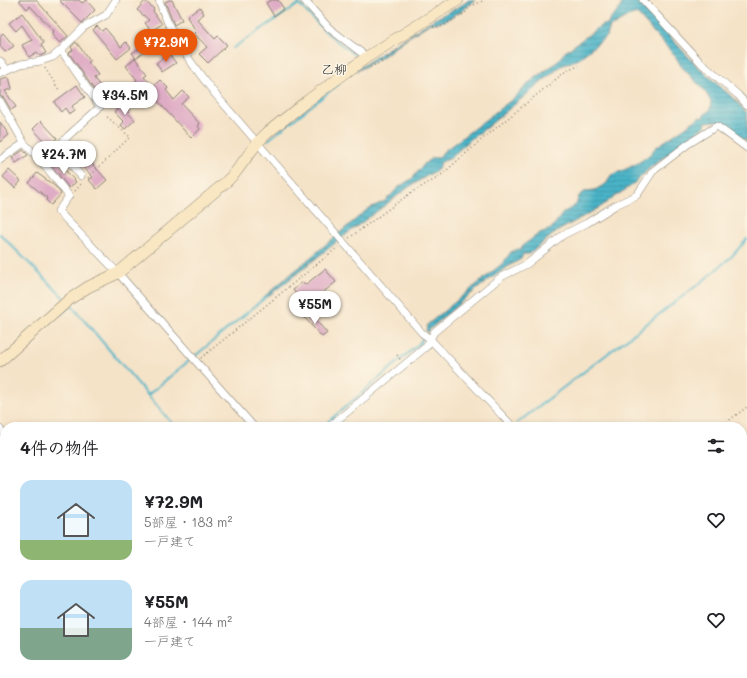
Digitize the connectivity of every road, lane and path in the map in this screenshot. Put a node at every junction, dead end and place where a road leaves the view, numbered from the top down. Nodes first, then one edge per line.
1 (116, 0) edge
2 (159, 0) edge
3 (304, 0) edge
4 (458, 0) edge
5 (485, 0) edge
6 (643, 0) edge
7 (430, 27) dead end
8 (400, 48) dead end
9 (61, 50) junction
10 (0, 60) edge
11 (41, 61) junction
12 (368, 62) junction
13 (579, 66) dead end
14 (4, 72) edge
15 (59, 90) dead end
16 (0, 101) edge
17 (747, 105) edge
18 (105, 115) dead end
19 (24, 143) junction
20 (257, 143) junction
21 (57, 148) junction
22 (747, 148) edge
23 (0, 160) edge
24 (43, 164) junction
25 (81, 176) dead end
26 (69, 196) junction
27 (343, 243) junction
28 (118, 274) junction
29 (427, 336) junction
30 (194, 359) junction
31 (0, 361) edge
32 (747, 407) edge
33 (250, 422) edge
34 (335, 422) edge
35 (508, 422) edge
36 (727, 422) edge

1 - 9 street
2 - 20 street
3 - 12 street
4 - 12 street
5 - 7 path
6 - 17 street
8 - 12 path
9 - 11 street
9 - 21 street
10 - 14 street
11 - 14 street
11 - 15 path
12 - 20 street
13 - 27 path
16 - 19 street
18 - 26 path
19 - 23 street
19 - 24 street
20 - 27 street
20 - 28 street
21 - 24 street
21 - 25 street
22 - 29 street
24 - 26 street
26 - 28 street
27 - 29 street
27 - 30 path
28 - 30 street
28 - 31 street
29 - 34 street
29 - 35 street
30 - 33 street
32 - 36 path

